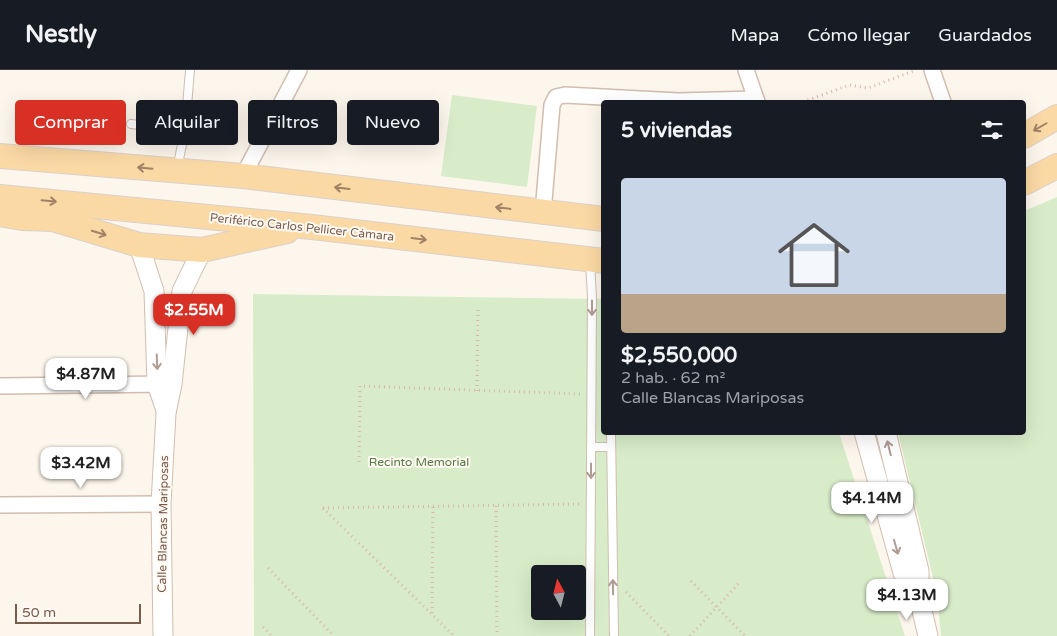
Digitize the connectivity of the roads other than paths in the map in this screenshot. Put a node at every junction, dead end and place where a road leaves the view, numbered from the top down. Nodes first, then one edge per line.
1 (190, 70) edge
2 (300, 70) edge
3 (746, 70) edge
4 (932, 70) edge
5 (188, 100) edge
6 (659, 100) edge
7 (756, 100) edge
8 (942, 100) edge
9 (1057, 117) edge
10 (131, 124) dead end
11 (136, 125) edge
12 (1026, 135) edge
13 (182, 145) edge
14 (0, 156) edge
15 (1057, 166) edge
16 (176, 171) junction
17 (243, 176) junction
18 (1026, 182) edge
19 (0, 197) edge
20 (543, 213) junction
21 (0, 214) edge
22 (601, 219) edge
23 (312, 227) junction
24 (139, 246) junction
25 (202, 250) junction
26 (597, 260) edge
27 (154, 291) junction
28 (182, 291) junction
29 (165, 384) junction
30 (0, 386) edge
31 (611, 435) edge
32 (865, 435) edge
33 (887, 435) edge
34 (610, 447) junction
35 (591, 448) junction
36 (162, 504) junction
37 (0, 505) edge
38 (919, 598) junction
39 (163, 636) edge
40 (590, 636) edge
41 (614, 636) edge
42 (928, 636) edge

1 - 5 lane
2 - 17 street
3 - 7 street
4 - 8 street
6 - 20 street
9 -> 12 main road
10 - 11 lane
13 - 16 lane
16 -> 14 main road
15 - 18 main road
16 - 17 main road
20 -> 17 main road
19 -> 23 main road, Periférico Carlos Pellicer Cámara
20 - 22 main road
21 -> 24 main road
23 - 25 main road
23 -> 26 main road, Periférico Carlos Pellicer Cámara
24 - 25 main road
24 - 27 street, Calle Blancas Mariposas
25 - 28 street, Calle Blancas Mariposas
26 -> 35 lane
27 - 28 street
27 -> 29 street, Calle Blancas Mariposas
28 - 29 street, Calle Blancas Mariposas
29 - 30 street
29 - 36 street, Calle Blancas Mariposas
31 - 34 lane
32 -> 38 street
38 -> 33 street
34 - 35 lane
41 -> 34 lane
35 -> 40 lane
36 - 37 street
36 - 39 street, Calle Blancas Mariposas
38 - 42 street

